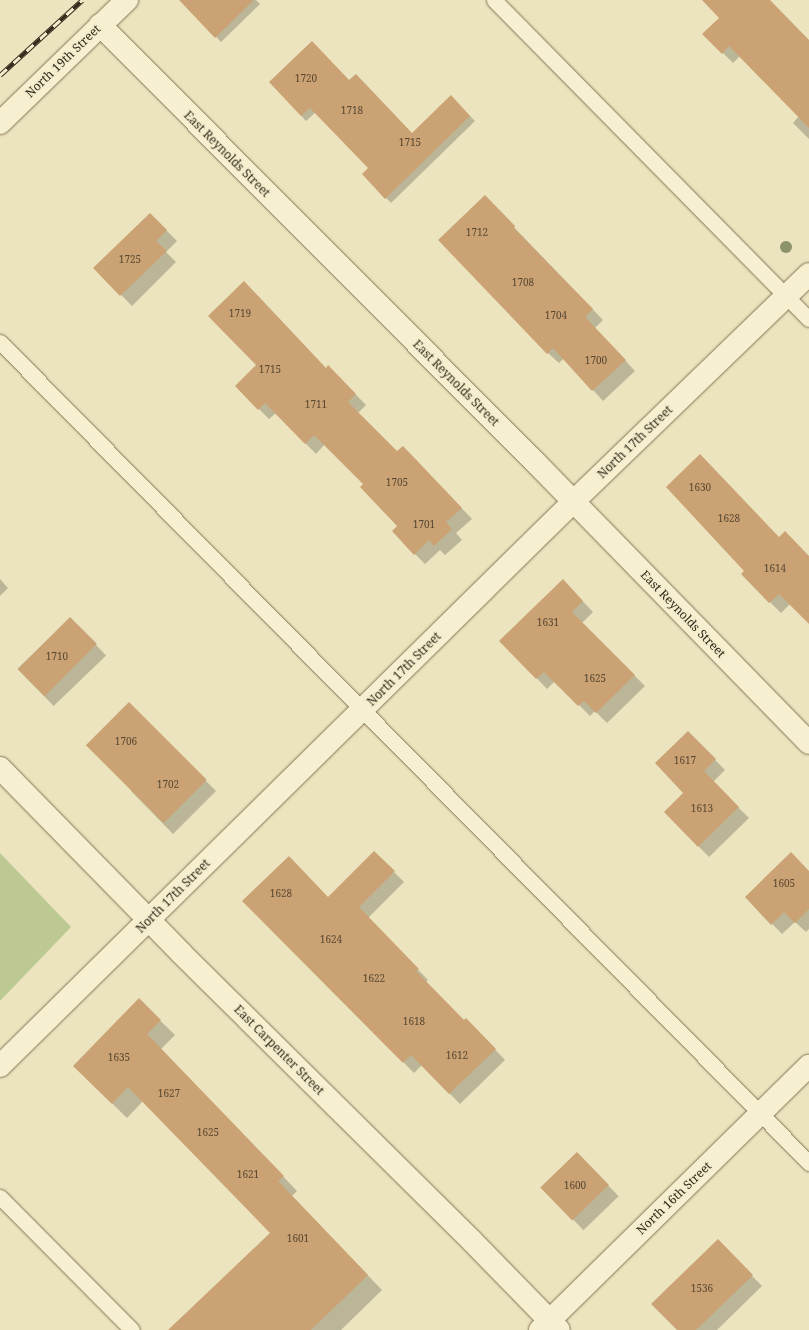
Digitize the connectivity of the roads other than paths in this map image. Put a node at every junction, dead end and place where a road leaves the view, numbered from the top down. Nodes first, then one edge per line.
1 (127, 0) edge
2 (494, 0) edge
3 (100, 25) junction
4 (0, 123) edge
5 (809, 274) edge
6 (786, 296) junction
7 (809, 319) edge
8 (0, 342) edge
9 (573, 502) junction
10 (362, 710) junction
11 (809, 743) edge
12 (0, 768) edge
13 (148, 919) junction
14 (0, 1066) edge
15 (809, 1066) edge
16 (760, 1114) junction
17 (809, 1163) edge
18 (0, 1197) edge
19 (549, 1327) edge
20 (132, 1330) edge

1 - 3 street, North 19th Street
2 - 6 lane
3 - 4 street, North 19th Street
3 - 9 street, East Reynolds Street
5 - 6 street, North 17th Street
6 - 7 lane
6 - 9 street, North 17th Street
8 - 10 lane
9 - 10 street, North 17th Street
9 - 11 street, East Reynolds Street
10 - 13 street, North 17th Street
10 - 16 lane
12 - 13 street, East Carpenter Street
13 - 14 street, North 17th Street
13 - 19 street, East Carpenter Street
15 - 16 street, North 16th Street
16 - 17 lane
16 - 19 street, North 16th Street
18 - 20 lane

